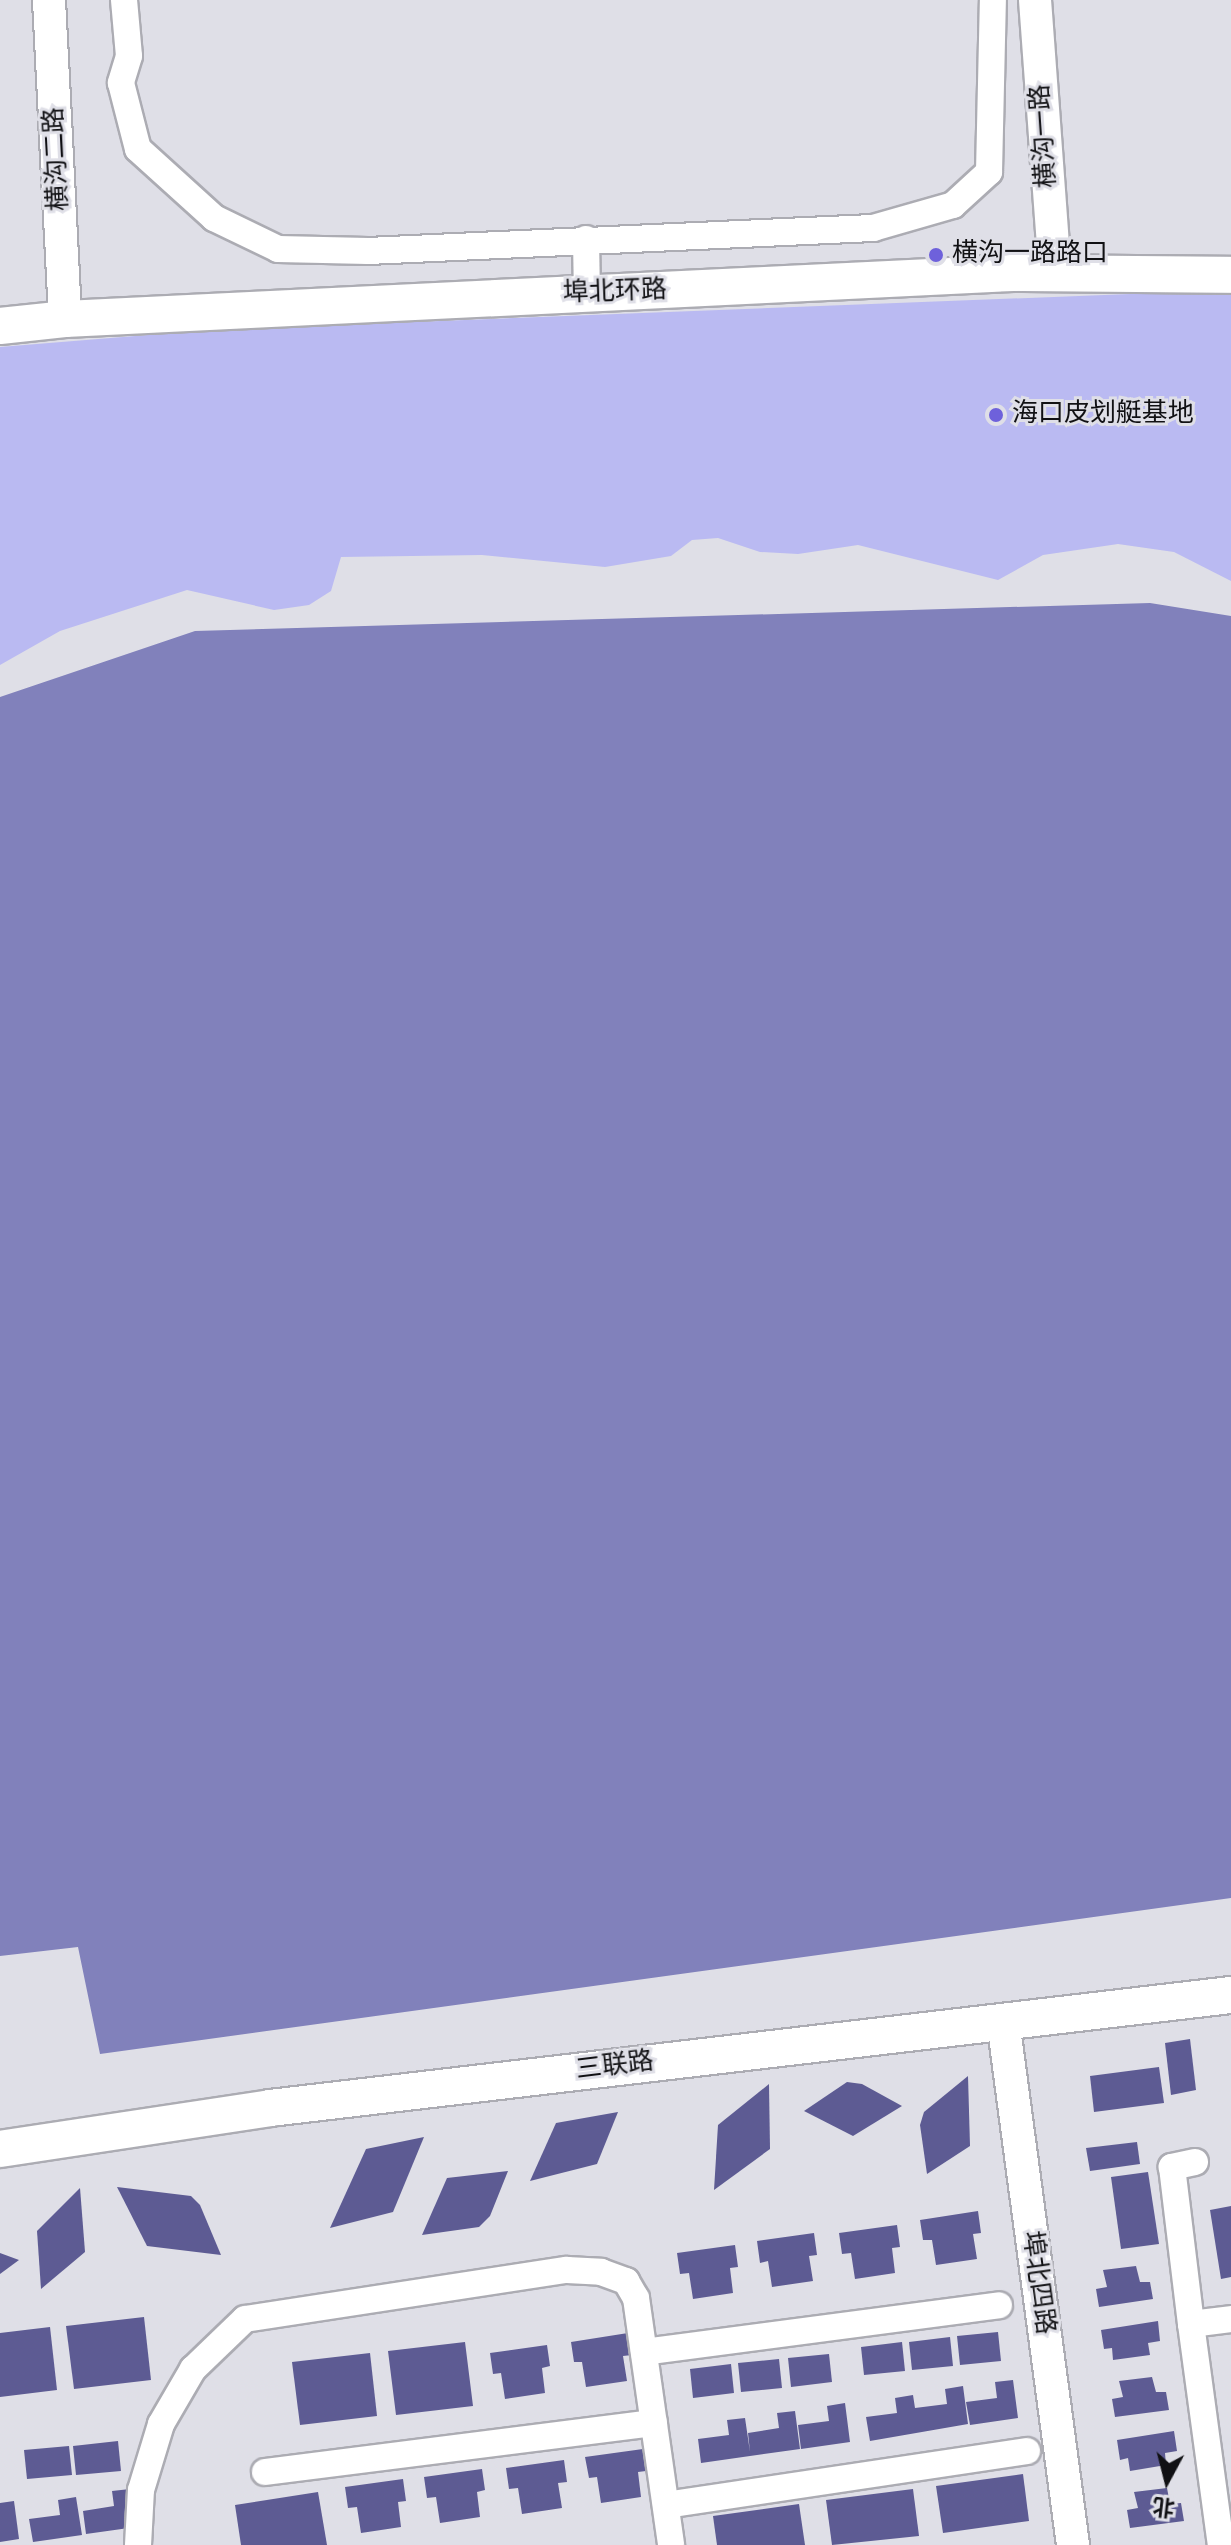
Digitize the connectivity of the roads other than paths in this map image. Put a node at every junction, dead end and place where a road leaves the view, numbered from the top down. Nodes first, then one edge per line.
1 (49, 0) edge
2 (124, 0) edge
3 (993, 0) edge
4 (1035, 0) edge
5 (586, 239) junction
6 (1055, 272) junction
7 (1231, 275) edge
8 (587, 294) junction
9 (65, 319) junction
10 (0, 326) edge
11 (1231, 1995) edge
12 (1003, 2021) junction
13 (0, 2149) edge
14 (1195, 2162) dead end
15 (999, 2305) dead end
16 (1231, 2319) edge
17 (1191, 2324) junction
18 (644, 2352) junction
19 (654, 2423) junction
20 (1027, 2451) dead end
21 (265, 2472) dead end
22 (666, 2505) junction
23 (138, 2545) edge
24 (671, 2545) edge
25 (1073, 2545) edge
26 (1221, 2545) edge

1 - 9 street, 横沟二路
2 - 5 street
3 - 5 street
4 - 6 street, 横沟一路
5 - 8 street
6 - 7 main road, 埠北环路
6 - 8 main road, 埠北环路
8 - 9 main road, 埠北环路
9 - 10 main road, 埠北环路
11 - 12 main road, 三联路
12 - 13 main road, 三联路
12 - 25 street, 埠北四路
14 - 17 street
15 - 18 street
16 - 17 street
17 - 26 street
18 - 19 street
18 - 23 street
19 - 21 street
19 - 22 street
20 - 22 street
22 - 24 street

